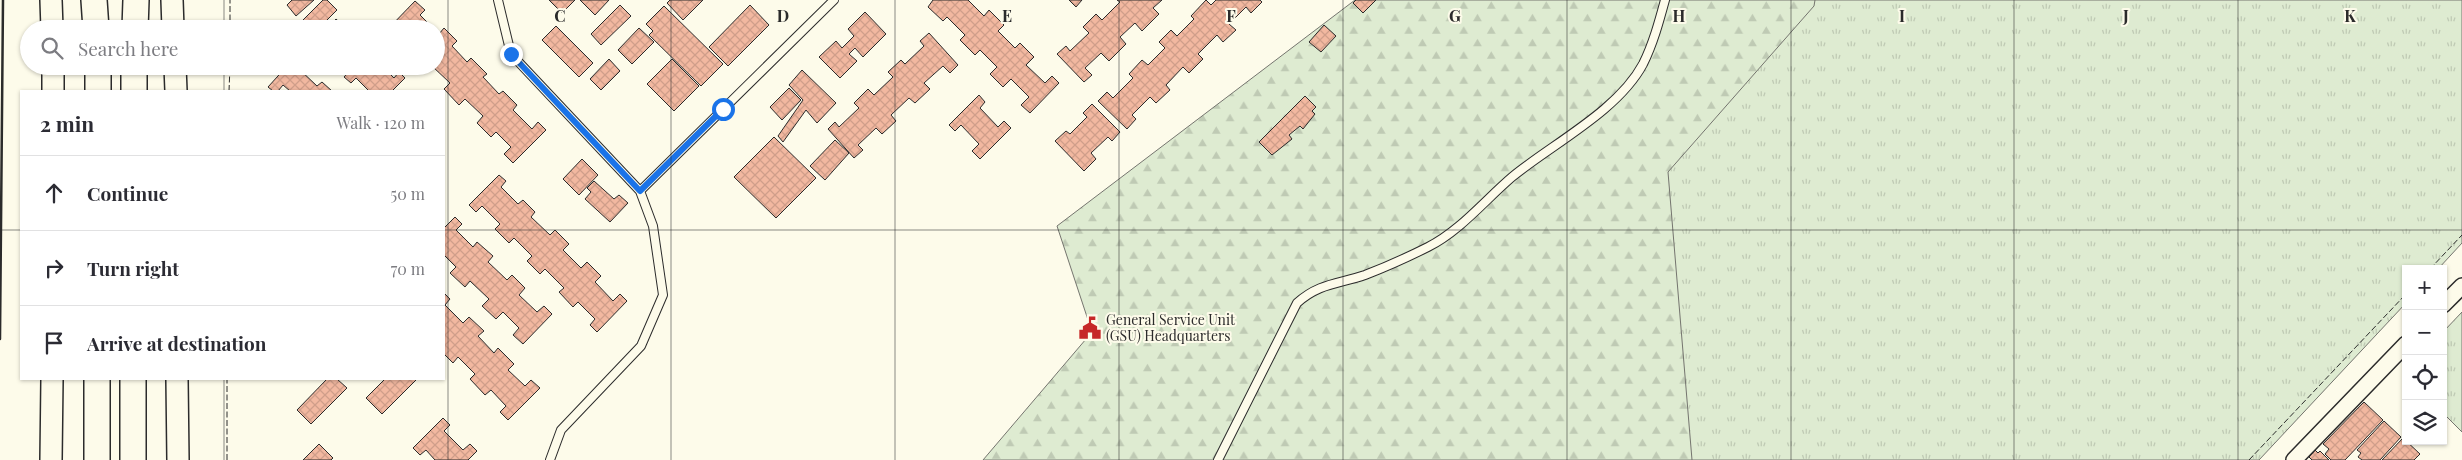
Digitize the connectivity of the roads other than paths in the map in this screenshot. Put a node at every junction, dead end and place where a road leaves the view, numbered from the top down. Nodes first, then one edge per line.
1 (51, 0) edge
2 (94, 0) edge
3 (136, 0) edge
4 (172, 0) edge
5 (498, 0) edge
6 (834, 0) edge
7 (1666, 0) edge
8 (52, 20) edge
9 (95, 20) edge
10 (135, 20) edge
11 (173, 20) edge
12 (53, 75) edge
13 (98, 75) edge
14 (134, 75) edge
15 (175, 75) edge
16 (53, 90) edge
17 (98, 90) edge
18 (134, 90) edge
19 (176, 90) edge
20 (640, 191) junction
21 (2462, 286) edge
22 (2447, 301) edge
23 (2402, 348) edge
24 (52, 380) edge
25 (97, 380) edge
26 (133, 380) edge
27 (177, 380) edge
28 (51, 460) edge
29 (97, 460) edge
30 (134, 460) edge
31 (178, 460) edge
32 (550, 460) edge
33 (1218, 460) edge
34 (2294, 460) edge

1 - 8 main road
2 - 9 highway
3 - 10 highway
4 - 11 main road
5 - 20 lane
6 - 20 lane
7 - 33 lane
12 - 16 main road
13 - 17 highway
14 - 18 highway
15 - 19 main road
20 - 32 lane
21 - 22 street
23 - 34 street
24 - 28 main road
25 - 29 highway
26 - 30 highway
27 - 31 main road

